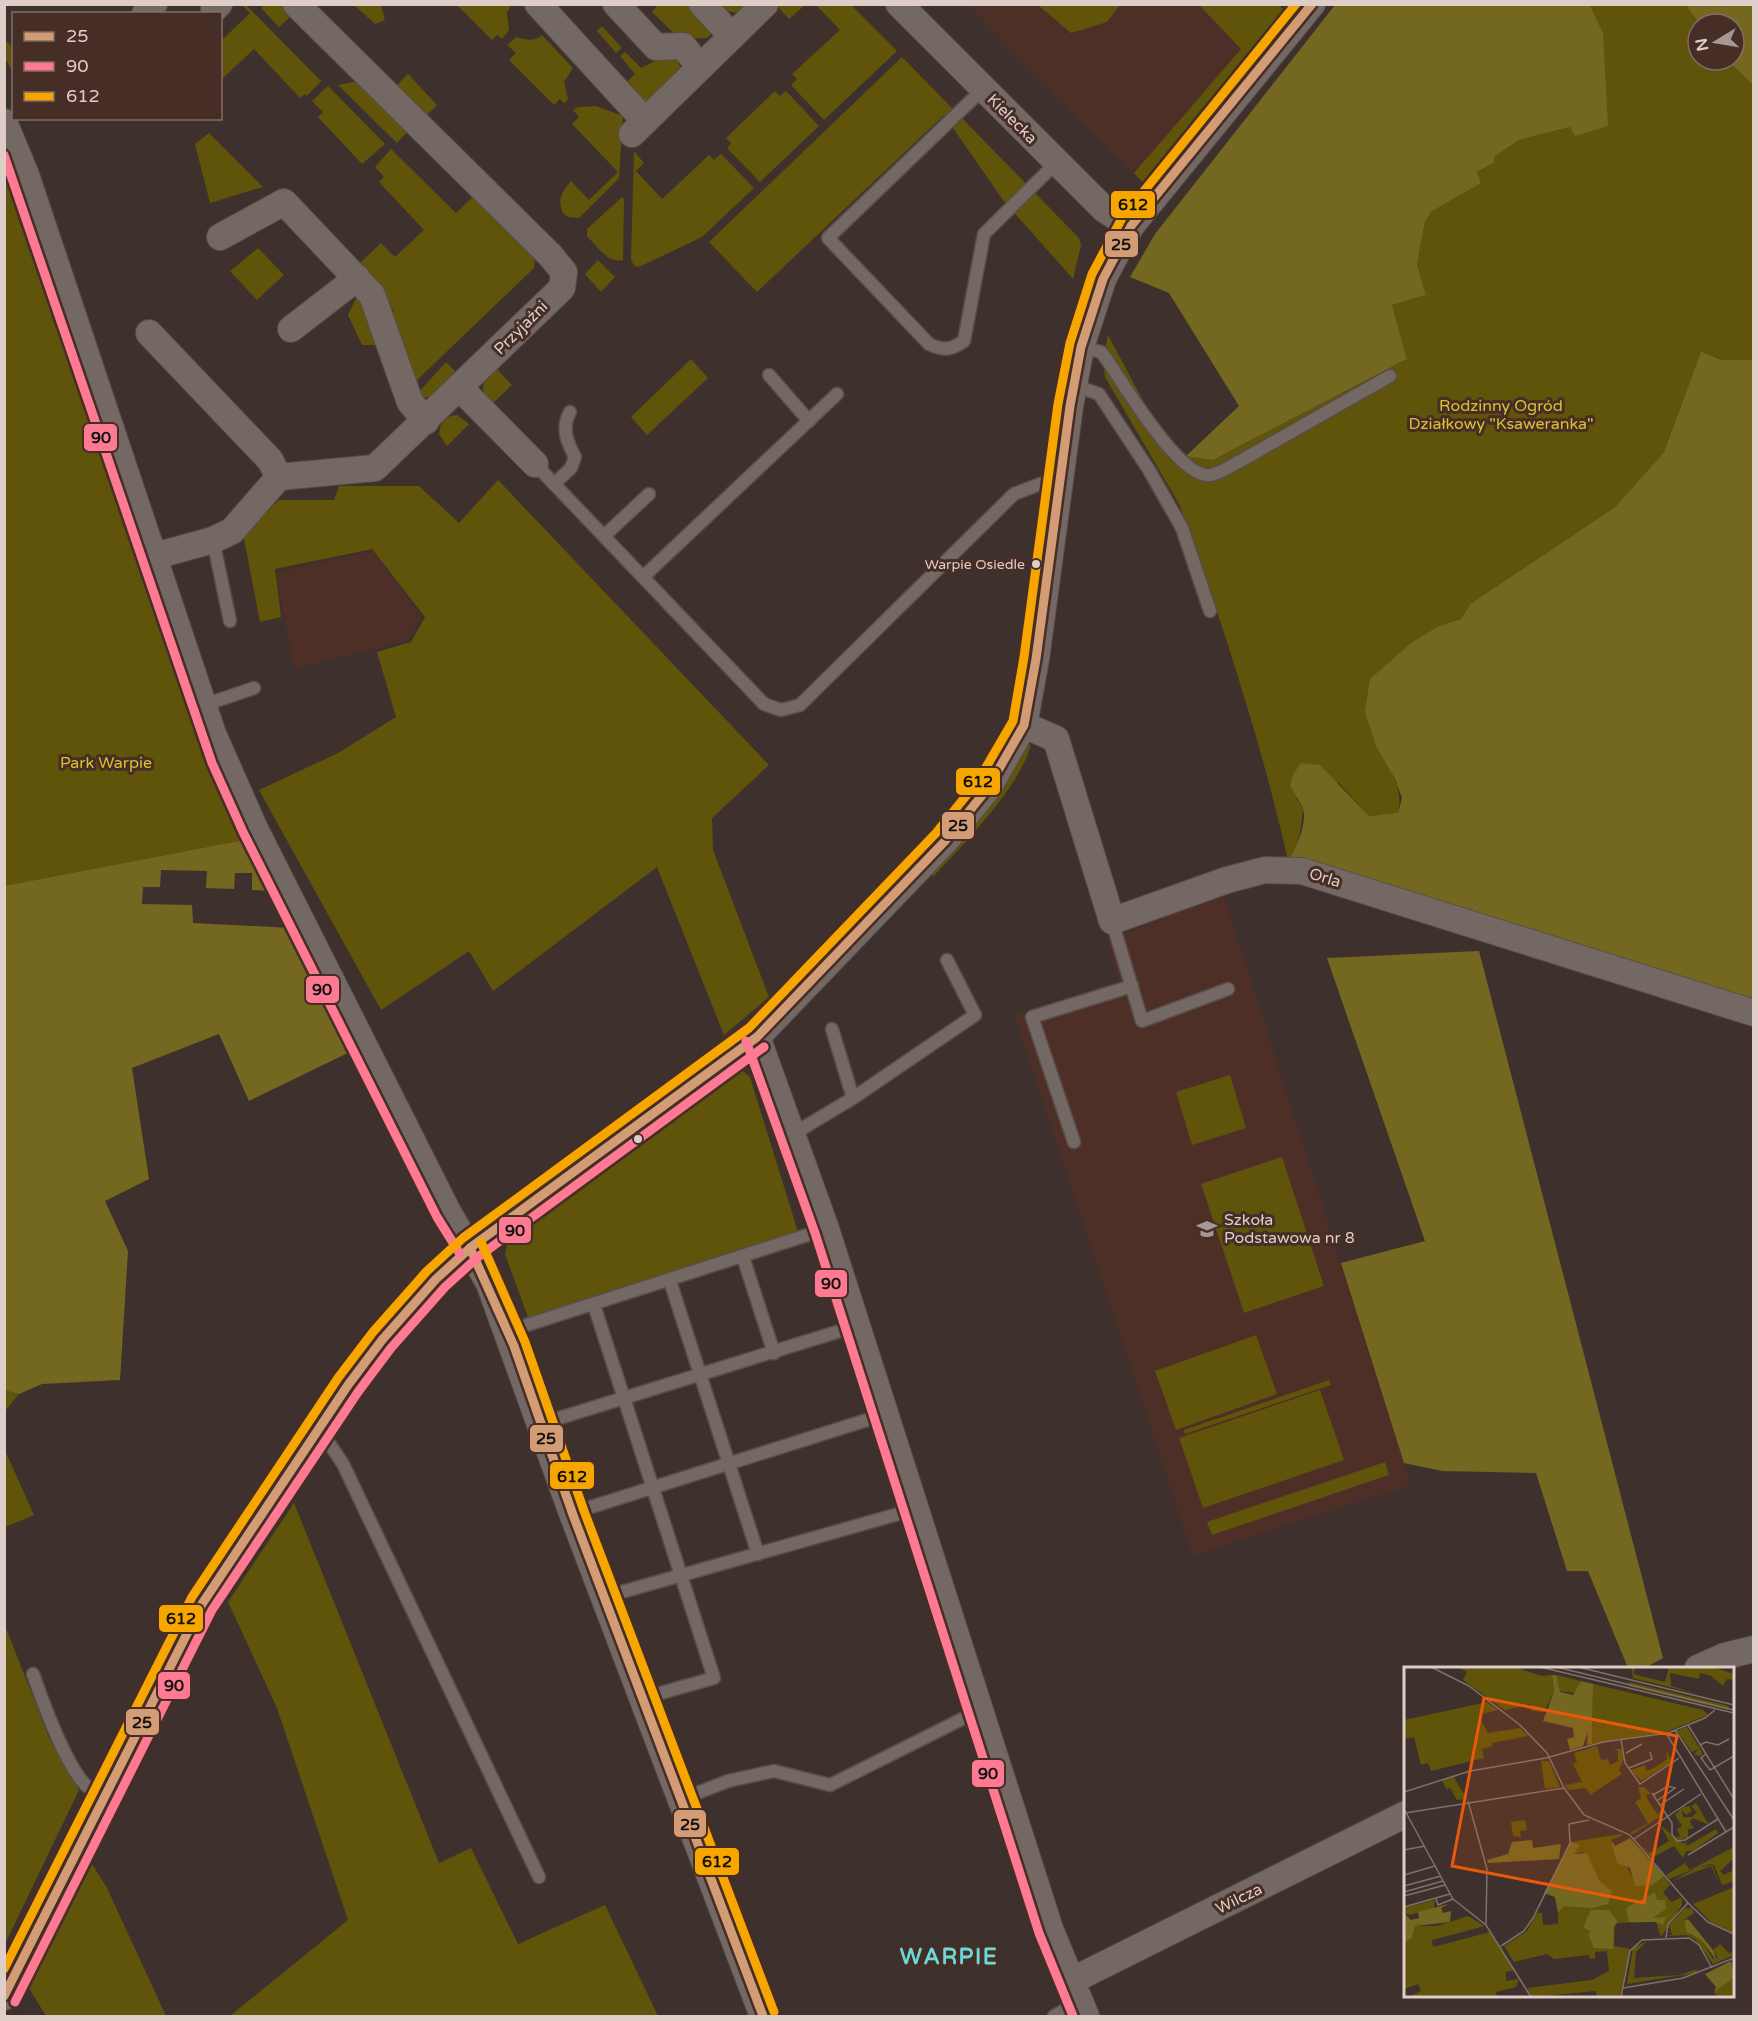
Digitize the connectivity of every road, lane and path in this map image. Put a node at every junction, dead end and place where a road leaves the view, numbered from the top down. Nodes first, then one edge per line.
1 (296, 4) edge
2 (538, 4) edge
3 (616, 4) edge
4 (702, 4) edge
5 (765, 4) edge
6 (899, 4) edge
7 (1303, 8) edge
8 (732, 36) junction
9 (700, 68) junction
10 (983, 90) junction
11 (4, 122) edge
12 (1056, 163) junction
13 (1131, 226) junction
14 (219, 237) dead end
15 (357, 278) junction
16 (291, 329) dead end
17 (149, 333) dead end
18 (1081, 347) junction
19 (769, 375) dead end
20 (1390, 376) dead end
21 (1074, 385) junction
22 (460, 388) junction
23 (837, 394) dead end
24 (570, 412) dead end
25 (809, 421) junction
26 (426, 422) junction
27 (536, 464) joint
28 (279, 477) junction
29 (554, 484) junction
30 (1059, 486) junction
31 (649, 494) dead end
32 (604, 536) junction
33 (213, 540) junction
34 (155, 556) junction
35 (644, 578) junction
36 (1210, 611) dead end
37 (230, 621) dead end
38 (254, 688) dead end
39 (204, 705) junction
40 (1023, 725) junction
41 (1112, 921) junction
42 (947, 960) dead end
43 (1132, 986) junction
44 (1228, 989) dead end
45 (1754, 1013) edge
46 (832, 1029) dead end
47 (757, 1037) junction
48 (853, 1098) junction
49 (793, 1134) junction
50 (1074, 1142) dead end
51 (826, 1229) junction
52 (470, 1248) junction
53 (743, 1257) junction
54 (670, 1281) junction
55 (594, 1305) junction
56 (856, 1326) junction
57 (508, 1331) junction
58 (774, 1353) junction
59 (701, 1376) junction
60 (624, 1399) junction
61 (885, 1414) junction
62 (540, 1424) junction
63 (319, 1428) junction
64 (729, 1463) junction
65 (653, 1487) junction
66 (916, 1509) junction
67 (572, 1513) junction
68 (758, 1554) junction
69 (681, 1576) junction
70 (604, 1598) junction
71 (1754, 1649) edge
72 (1700, 1667) edge
73 (33, 1674) dead end
74 (643, 1698) junction
75 (982, 1714) junction
76 (106, 1796) junction
77 (682, 1799) junction
78 (1404, 1815) edge
79 (539, 1877) dead end
80 (4, 1997) edge
81 (1079, 2000) edge
82 (763, 2016) edge
83 (1054, 2016) edge

1 - 22 street, Przyjaźni
2 - 9 street
3 - 9 street
4 - 8 street
5 - 8 street
6 - 10 street, Kielecka
7 - 13 street
8 - 9 street
10 - 12 street, Kielecka
10 - 12 lane
11 - 34 street
12 - 13 street, Kielecka
13 - 18 street
14 - 15 street
15 - 16 street
15 - 26 street
17 - 28 street
18 - 20 lane
18 - 21 street
19 - 25 lane
21 - 30 street
21 - 36 lane
22 - 26 street, Przyjaźni
22 - 27 street
23 - 25 lane
24 - 29 lane
25 - 35 lane
26 - 28 street, Przyjaźni
27 - 29 lane
28 - 33 street
29 - 32 lane
30 - 35 lane
30 - 40 street
31 - 32 lane
32 - 35 lane
33 - 34 street
33 - 37 lane
34 - 39 street
38 - 39 lane
39 - 52 street
40 - 41 street
40 - 47 street
41 - 43 lane
41 - 45 street, Orla
42 - 48 lane
43 - 44 lane
43 - 50 lane
46 - 48 lane
47 - 49 street
47 - 52 street
48 - 49 lane
49 - 51 street
51 - 53 lane
51 - 56 street
52 - 57 street
52 - 63 street
53 - 54 lane
53 - 58 lane
54 - 55 lane
54 - 59 lane
55 - 57 lane
55 - 60 lane
56 - 58 lane
56 - 61 street
57 - 62 street
58 - 59 lane
59 - 60 lane
59 - 64 lane
60 - 62 lane
60 - 65 lane
61 - 64 lane
61 - 66 street
62 - 67 street
63 - 76 street
63 - 79 lane
64 - 65 lane
64 - 68 lane
65 - 67 lane
65 - 69 lane
66 - 68 lane
66 - 75 street
67 - 70 street
68 - 69 lane
69 - 70 lane
69 - 74 lane
70 - 74 street
71 - 72 street
73 - 76 lane
74 - 77 street
75 - 77 lane
75 - 81 street
76 - 80 street
77 - 82 street
78 - 81 street, Wilcza
81 - 83 lane, Wilcza

